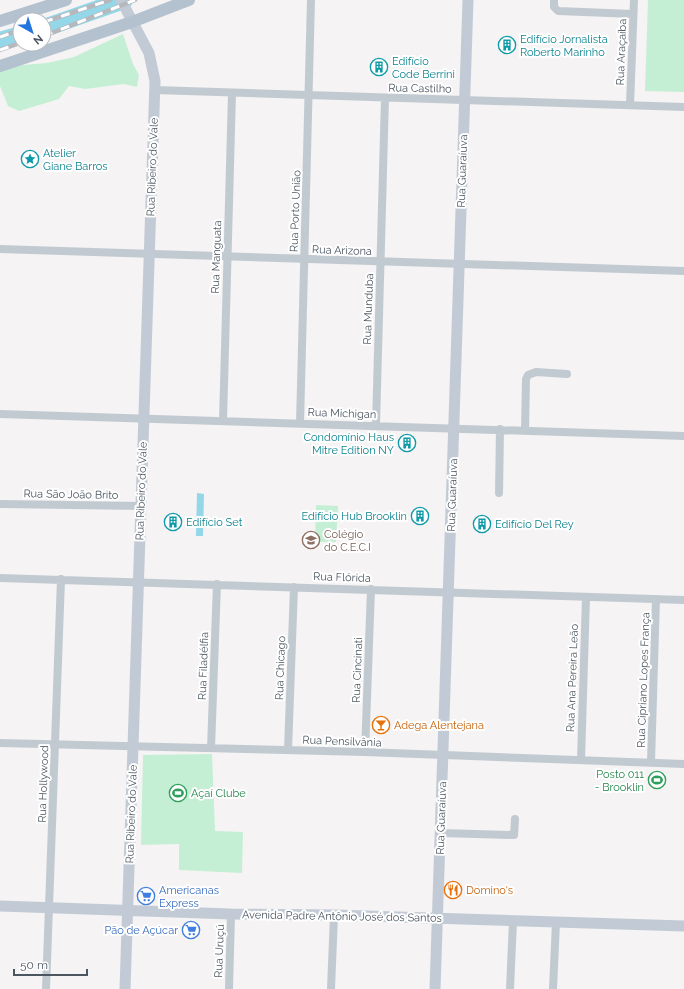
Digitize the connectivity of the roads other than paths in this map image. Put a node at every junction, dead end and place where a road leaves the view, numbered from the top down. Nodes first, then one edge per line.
1 (64, 0) edge
2 (121, 0) edge
3 (189, 0) edge
4 (311, 0) edge
5 (468, 0) edge
6 (554, 0) edge
7 (634, 0) edge
8 (633, 14) junction
9 (129, 17) junction
10 (0, 21) edge
11 (0, 66) edge
12 (155, 90) junction
13 (232, 93) junction
14 (309, 95) junction
15 (385, 98) junction
16 (465, 100) junction
17 (630, 105) junction
18 (684, 107) edge
19 (0, 249) edge
20 (150, 254) junction
21 (227, 257) junction
22 (304, 260) junction
23 (381, 262) junction
24 (459, 264) junction
25 (684, 271) edge
26 (567, 374) dead end
27 (0, 414) edge
28 (143, 419) junction
29 (223, 421) junction
30 (300, 423) junction
31 (376, 425) junction
32 (454, 427) junction
33 (500, 429) junction
34 (525, 430) junction
35 (684, 436) edge
36 (499, 493) dead end
37 (0, 504) edge
38 (142, 506) junction
39 (0, 578) edge
40 (61, 579) junction
41 (138, 582) junction
42 (217, 584) junction
43 (294, 587) junction
44 (371, 589) junction
45 (449, 592) junction
46 (586, 596) junction
47 (656, 599) junction
48 (684, 600) edge
49 (0, 743) edge
50 (55, 743) junction
51 (133, 747) junction
52 (211, 748) junction
53 (288, 750) junction
54 (365, 752) junction
55 (443, 755) junction
56 (581, 760) junction
57 (651, 762) junction
58 (684, 764) edge
59 (515, 819) dead end
60 (440, 833) junction
61 (0, 906) edge
62 (49, 907) junction
63 (128, 910) junction
64 (231, 914) junction
65 (334, 915) junction
66 (438, 918) junction
67 (513, 921) junction
68 (556, 922) junction
69 (684, 926) edge
70 (46, 989) edge
71 (125, 989) edge
72 (229, 989) edge
73 (331, 989) edge
74 (435, 989) edge
75 (510, 989) edge
76 (553, 989) edge

1 - 10 main road
2 - 9 street, Rua Ribeiro do Vale
3 - 9 main road
4 - 14 street, Rua Porto União
5 - 16 street, Rua Guaraíuva
6 - 8 street
7 - 8 street, Rua Araçaíba
8 - 17 street, Rua Araçaíba
9 - 11 main road
9 - 12 street, Rua Ribeiro do Vale
12 - 13 street, Rua Castilho
12 - 20 street, Rua Ribeiro do Vale
13 - 14 street, Rua Castilho
13 - 21 street, Rua Manguata
14 - 15 street, Rua Castilho
14 - 22 street, Rua Porto União
15 - 16 street, Rua Castilho
15 - 23 street, Rua Munduba
16 - 17 street, Rua Castilho
16 - 24 street, Rua Guaraíuva
17 - 18 street, Rua Castilho
19 - 20 street, Rua Arizona
20 - 21 street, Rua Arizona
20 - 28 street, Rua Ribeiro do Vale
21 - 22 street, Rua Arizona
21 - 29 street, Rua Manguata
22 - 23 street, Rua Arizona
22 - 30 street, Rua Porto União
23 - 24 street, Rua Arizona
23 - 31 street, Rua Munduba
24 - 25 street, Rua Arizona
24 - 32 street, Rua Guaraíuva
26 - 34 street
27 - 28 street, Rua Michigan
28 - 29 street, Rua Michigan
28 - 38 street, Rua Ribeiro do Vale
29 - 30 street, Rua Michigan
30 - 31 street, Rua Michigan
31 - 32 street, Rua Michigan
32 - 33 street, Rua Michigan
32 - 45 street, Rua Guaraíuva
33 - 34 street, Rua Michigan
33 - 36 street
34 - 35 street, Rua Michigan
37 - 38 street, Rua São João Brito
38 - 41 street, Rua Ribeiro do Vale
39 - 40 street, Rua Flórida
40 - 41 street, Rua Flórida
40 - 50 street, Rua Hollywood
41 - 42 street, Rua Flórida
41 - 51 street, Rua Ribeiro do Vale
42 - 43 street, Rua Flórida
42 - 52 street, Rua Filadélfia
43 - 44 street, Rua Flórida
43 - 53 street, Rua Chicago
44 - 45 street, Rua Flórida
44 - 54 street, Rua Cincinati
45 - 46 street, Rua Flórida
45 - 55 street, Rua Guaraíuva
46 - 47 street, Rua Flórida
46 - 56 street, Rua Ana Pereira Leão
47 - 48 street, Rua Flórida
47 - 57 street, Rua Cipriano Lopes França
49 - 50 street, Rua Pensilvânia
50 - 51 street, Rua Pensilvânia
50 - 62 street, Rua Hollywood
51 - 52 street, Rua Pensilvânia
51 - 63 street, Rua Ribeiro do Vale
52 - 53 street, Rua Pensilvânia
53 - 54 street, Rua Pensilvânia
54 - 55 street, Rua Pensilvânia
55 - 56 street, Rua Pensilvânia
55 - 60 street, Rua Guaraíuva
56 - 57 street, Rua Pensilvânia
57 - 58 street, Rua Pensilvânia
59 - 60 street
60 - 66 street, Rua Guaraíuva
61 - 62 street, Avenida Padre Antônio José dos Santos
62 - 63 street, Avenida Padre Antônio José dos Santos
62 - 70 street, Rua Hollywood
63 - 64 street, Avenida Padre Antônio José dos Santos
63 - 71 street, Rua Ribeiro do Vale
64 - 65 street, Avenida Padre Antônio José dos Santos
64 - 72 street, Rua Uruçú
65 - 66 street, Avenida Padre Antônio José dos Santos
65 - 73 street
66 - 67 street, Avenida Padre Antônio José dos Santos
66 - 74 street, Rua Guaraíuva
67 - 68 street, Avenida Padre Antônio José dos Santos
67 - 75 street
68 - 69 street, Avenida Padre Antônio José dos Santos
68 - 76 street

